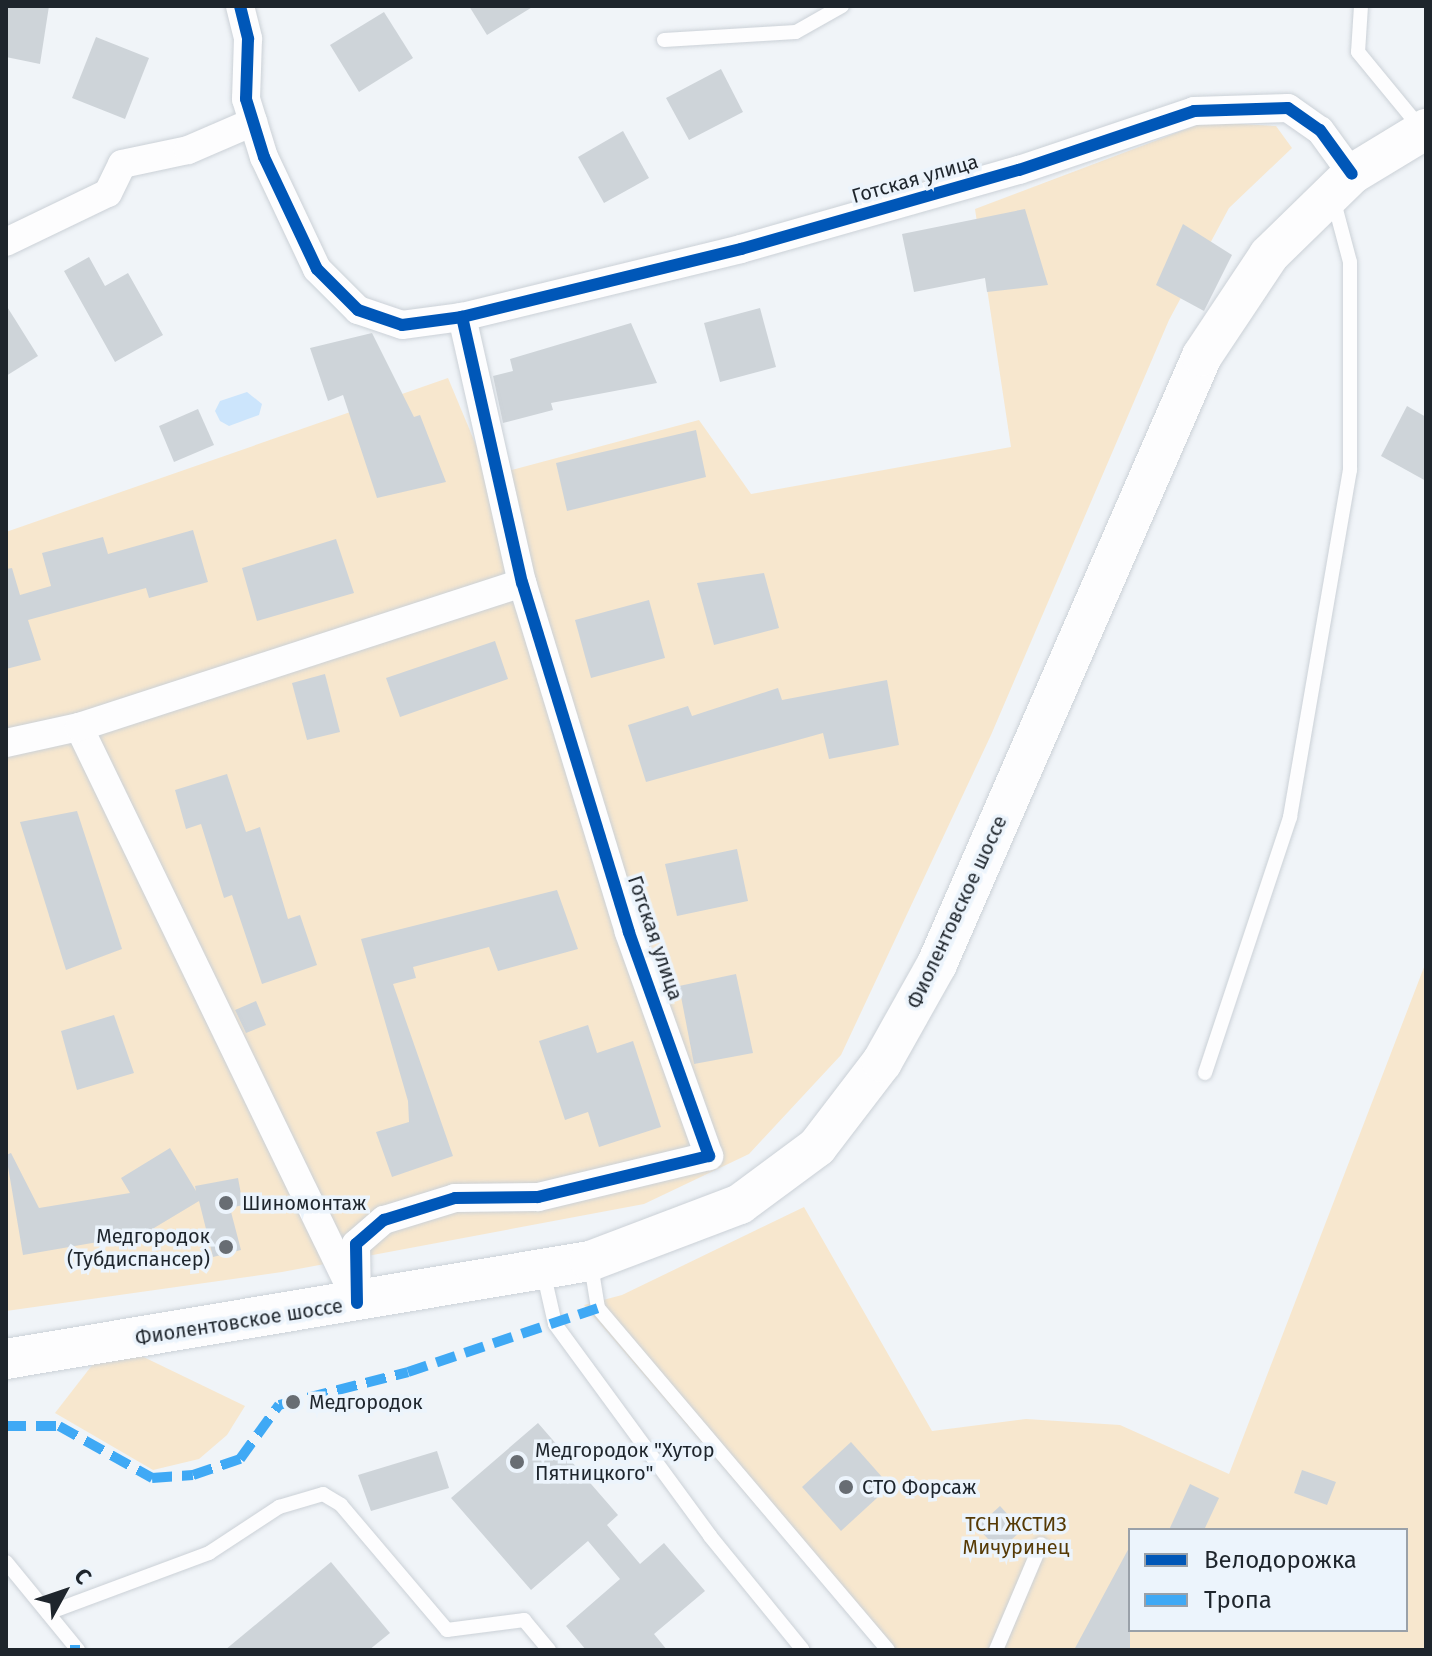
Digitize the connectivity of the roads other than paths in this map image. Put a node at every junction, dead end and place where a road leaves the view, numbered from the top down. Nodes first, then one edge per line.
1 (240, 6) edge
2 (842, 6) edge
3 (1361, 6) edge
4 (664, 40) dead end
5 (253, 122) junction
6 (1424, 130) edge
7 (1342, 184) junction
8 (6, 242) edge
9 (462, 317) junction
10 (522, 583) junction
11 (79, 727) junction
12 (6, 743) edge
13 (1205, 1073) dead end
14 (590, 1261) junction
15 (542, 1271) junction
16 (357, 1303) junction
17 (6, 1359) edge
18 (1041, 1544) dead end
19 (6, 1562) edge
20 (48, 1613) junction
21 (802, 1649) edge
22 (78, 1650) edge
23 (549, 1650) edge
24 (888, 1650) edge
25 (996, 1650) edge

1 - 5 street, Готская улица
2 - 4 lane
3 - 6 lane
5 - 8 street
5 - 9 street, Готская улица
6 - 7 main road, Фиолентовское шоссе
7 - 9 street, Готская улица
7 - 13 lane
7 - 14 main road, Фиолентовское шоссе
9 - 10 street, Готская улица
10 - 11 street
10 - 16 street, Готская улица
11 - 12 street
11 - 16 street
14 - 15 main road, Фиолентовское шоссе
14 - 24 lane
15 - 16 main road, Фиолентовское шоссе
15 - 21 lane
16 - 17 main road, Фиолентовское шоссе
18 - 25 lane
19 - 20 lane
20 - 22 lane
20 - 23 lane

